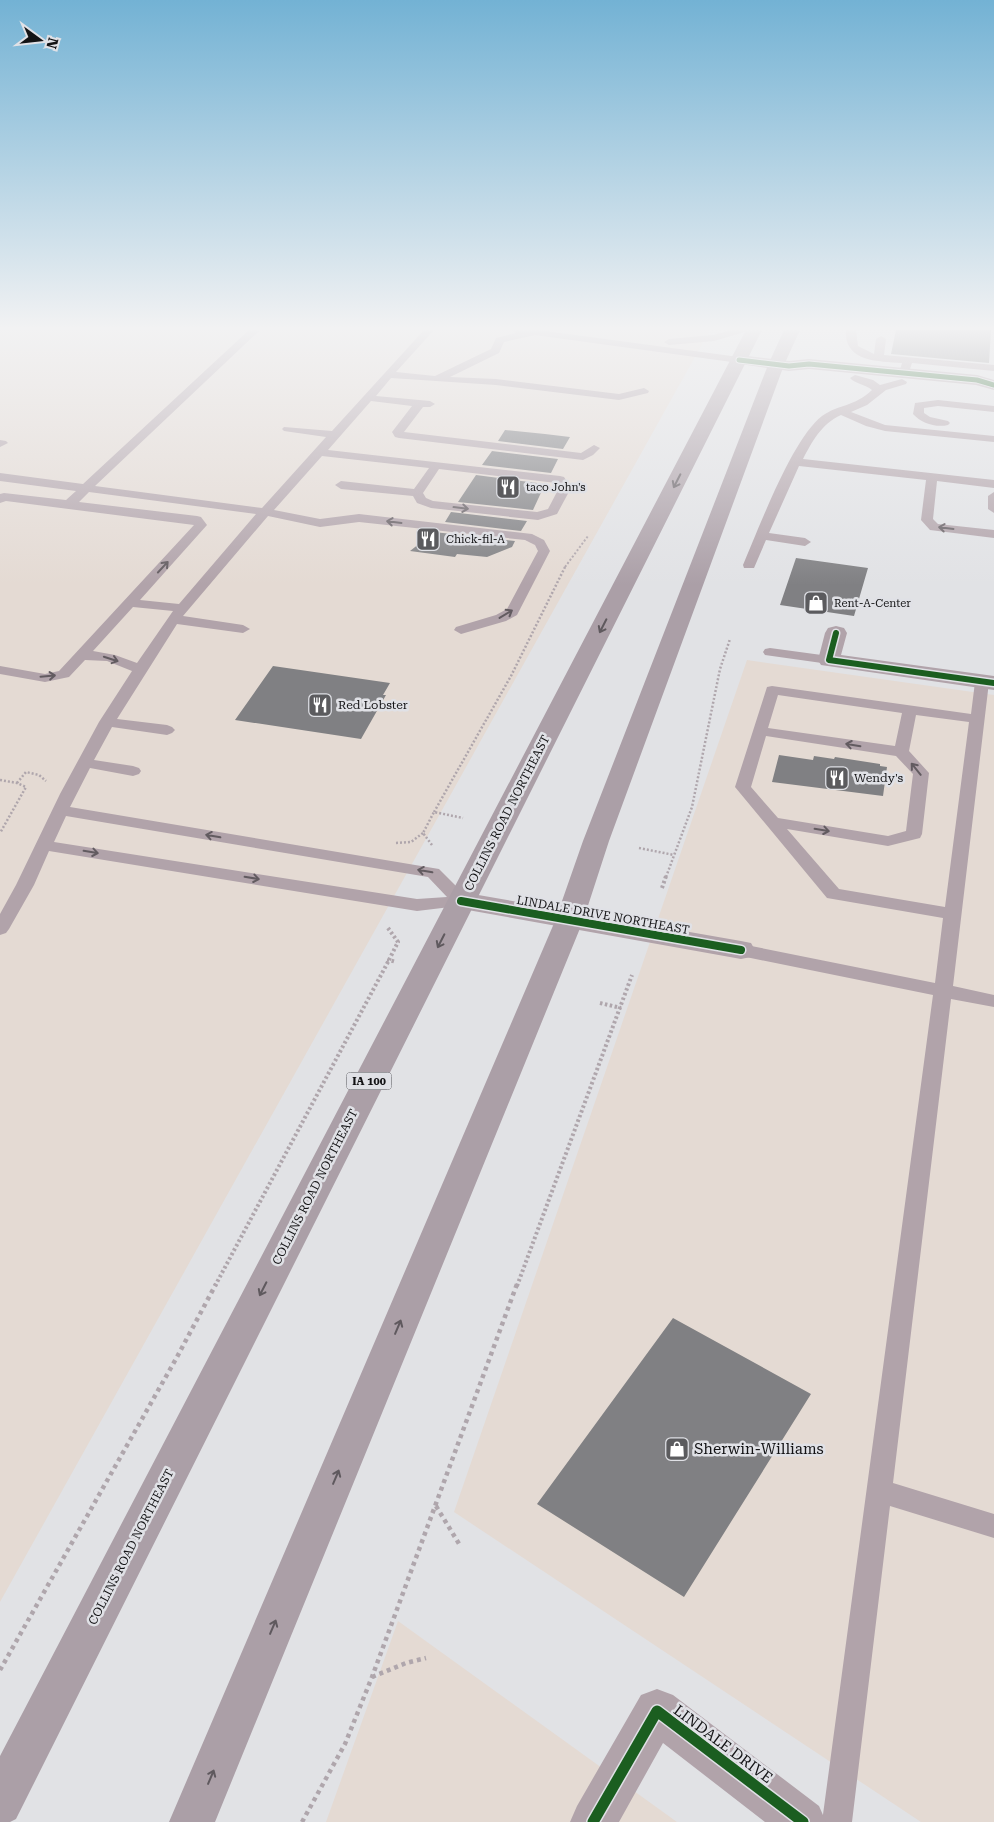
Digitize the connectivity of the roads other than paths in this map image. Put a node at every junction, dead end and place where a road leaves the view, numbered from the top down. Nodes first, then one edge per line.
1 (165, 415) edge
2 (352, 415) edge
3 (414, 415) edge
4 (711, 415) edge
5 (762, 415) edge
6 (832, 415) edge
7 (849, 415) edge
8 (917, 415) edge
9 (920, 415) edge
10 (944, 422) dead end
11 (288, 428) dead end
12 (905, 431) junction
13 (334, 434) junction
14 (994, 439) edge
15 (594, 448) dead end
16 (319, 452) junction
17 (796, 462) junction
18 (436, 466) junction
19 (0, 477) edge
20 (932, 477) junction
21 (994, 484) edge
22 (341, 485) dead end
23 (87, 488) junction
24 (417, 493) junction
25 (994, 496) edge
26 (0, 499) edge
27 (69, 504) junction
28 (994, 509) edge
29 (266, 512) junction
30 (994, 534) edge
31 (763, 536) junction
32 (805, 542) dead end
33 (750, 565) dead end
34 (130, 603) junction
35 (183, 608) junction
36 (173, 619) junction
37 (243, 629) dead end
38 (461, 630) dead end
39 (836, 633) dead end
40 (770, 652) dead end
41 (81, 655) junction
42 (829, 660) junction
43 (141, 669) junction
44 (0, 670) edge
45 (988, 682) edge
46 (910, 710) junction
47 (977, 720) junction
48 (107, 722) junction
49 (167, 730) dead end
50 (760, 731) junction
51 (901, 752) junction
52 (85, 763) junction
53 (133, 771) dead end
54 (60, 810) junction
55 (774, 822) junction
56 (43, 845) junction
57 (461, 901) junction
58 (953, 914) junction
59 (569, 921) junction
60 (0, 930) edge
61 (741, 950) joint
62 (943, 992) junction
63 (994, 1001) edge
64 (879, 1491) junction
65 (994, 1526) edge
66 (0, 1803) edge
67 (192, 1822) edge
68 (593, 1822) edge
69 (803, 1822) edge
70 (837, 1822) edge

1 - 23 lane
2 - 13 lane
3 - 15 lane
4 -> 57 highway, COLLINS ROAD NORTHEAST / IA 100
5 - 59 highway
6 - 17 lane
7 - 12 lane
8 - 12 lane
9 - 10 lane
11 - 13 lane
12 - 14 lane
13 - 16 lane
16 - 18 lane
16 - 29 lane
17 - 20 lane
17 - 31 lane
18 - 24 lane
24 -> 18 lane
19 - 23 lane
20 - 21 lane
30 -> 20 lane
22 - 24 lane
23 - 27 lane
23 - 29 lane
25 - 28 lane
26 - 27 lane
34 -> 27 lane
29 - 35 lane
38 -> 29 lane
31 - 32 lane
31 - 33 lane
34 - 35 lane
34 - 41 lane
35 - 36 lane
36 - 37 lane
36 - 43 lane
39 - 42 street
40 - 42 lane
41 -> 43 lane
44 -> 41 lane
42 - 45 street
43 - 48 lane
45 - 47 lane
46 - 47 lane
46 - 50 lane
46 - 51 lane
47 - 58 lane
48 - 49 lane
48 - 52 lane
51 -> 50 lane
50 - 55 lane
55 -> 51 lane
52 - 53 lane
52 - 54 lane
54 - 56 lane
57 -> 54 lane
55 - 58 lane
56 -> 57 lane
56 - 60 lane
57 - 59 street, LINDALE DRIVE NORTHEAST
57 -> 66 highway, COLLINS ROAD NORTHEAST / IA 100
58 - 62 lane
59 - 61 street, LINDALE DRIVE NORTHEAST
67 -> 59 highway
61 - 62 lane
62 - 63 lane
62 - 64 lane
64 - 65 lane
64 - 70 lane
68 - 69 street, LINDALE DRIVE

